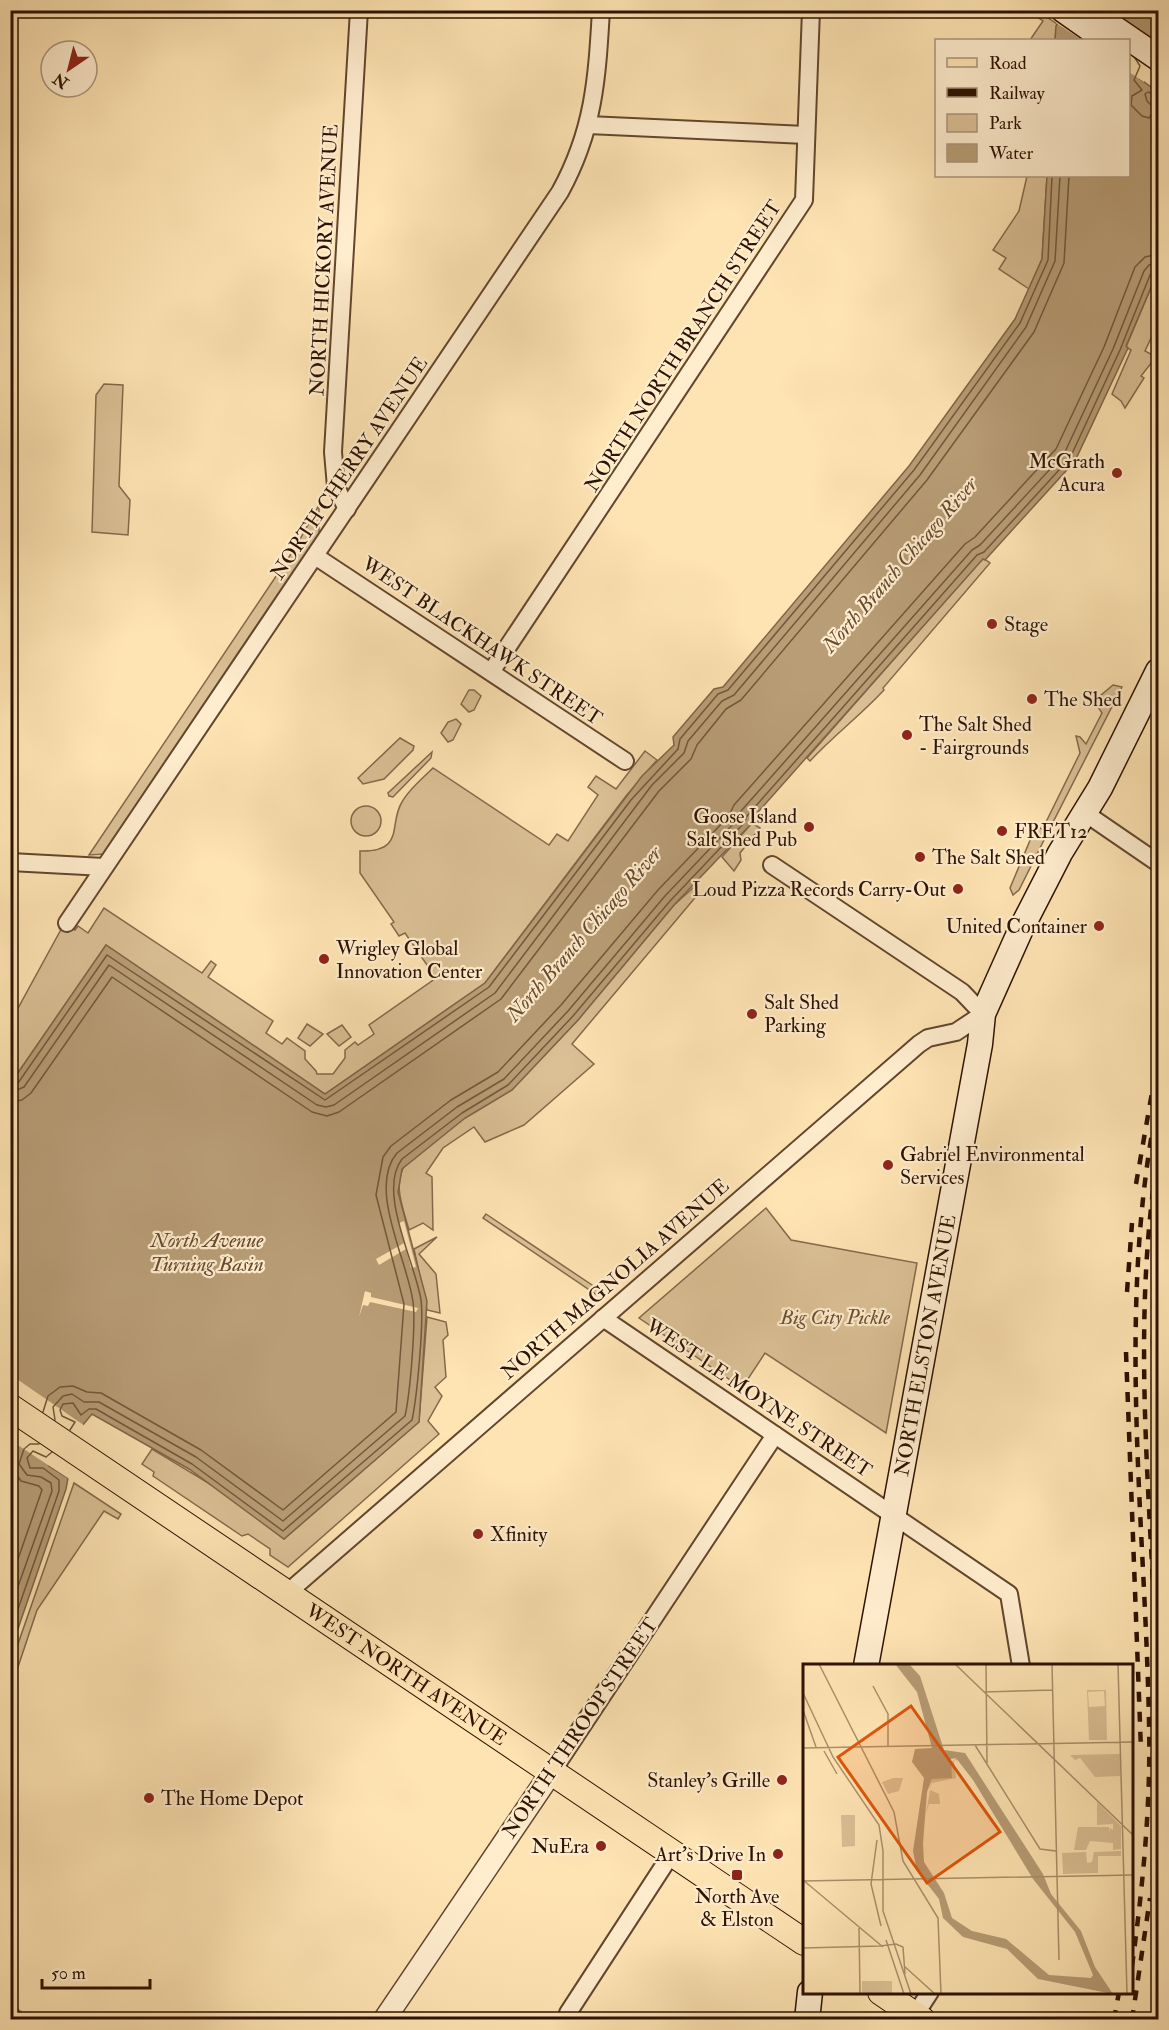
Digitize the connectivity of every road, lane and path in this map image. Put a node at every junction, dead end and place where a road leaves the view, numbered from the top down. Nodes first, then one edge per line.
1 (360, 10) edge
2 (601, 10) edge
3 (811, 10) edge
4 (1088, 10) edge
5 (1063, 11) edge
6 (1105, 39) edge
7 (1122, 39) edge
8 (1130, 46) edge
9 (1130, 57) edge
10 (1156, 68) edge
11 (588, 124) junction
12 (806, 135) junction
13 (347, 509) junction
14 (315, 556) junction
15 (1158, 671) edge
16 (491, 672) junction
17 (625, 761) dead end
18 (1085, 813) junction
19 (10, 862) edge
20 (1158, 863) edge
21 (772, 865) dead end
22 (104, 867) junction
23 (68, 923) dead end
24 (983, 1014) junction
25 (603, 1318) junction
26 (10, 1407) edge
27 (775, 1435) junction
28 (894, 1516) junction
29 (286, 1594) junction
30 (866, 1664) edge
31 (1021, 1664) edge
32 (551, 1773) junction
33 (672, 1853) junction
34 (803, 1941) edge
35 (810, 1994) edge
36 (884, 1994) edge
37 (929, 1994) edge
38 (918, 2017) edge
39 (384, 2019) edge
40 (568, 2019) edge
41 (807, 2019) edge

1 - 13 street, NORTH HICKORY AVENUE
2 - 11 street, NORTH CHERRY AVENUE
3 - 12 street, NORTH NORTH BRANCH STREET
4 - 7 main road
5 - 6 main road
8 - 10 main road
9 - 10 main road
11 - 12 street
11 - 13 street, NORTH CHERRY AVENUE
12 - 16 street, NORTH NORTH BRANCH STREET
13 - 14 street, NORTH CHERRY AVENUE
14 - 16 street, WEST BLACKHAWK STREET
14 - 22 street, NORTH CHERRY AVENUE
15 - 18 main road, NORTH ELSTON AVENUE
16 - 17 street, WEST BLACKHAWK STREET
18 - 20 street
18 - 24 main road, NORTH ELSTON AVENUE
19 - 22 street
21 - 24 street
22 - 23 street, NORTH CHERRY AVENUE
24 - 25 street, NORTH MAGNOLIA AVENUE
24 - 28 main road, NORTH ELSTON AVENUE
25 - 27 street, WEST LE MOYNE STREET
25 - 29 street, NORTH MAGNOLIA AVENUE
26 - 29 main road, WEST NORTH AVENUE
27 - 28 street, WEST LE MOYNE STREET
27 - 32 street, NORTH THROOP STREET
28 - 30 main road, NORTH ELSTON AVENUE
28 - 31 street, WEST LE MOYNE STREET
29 - 32 main road, WEST NORTH AVENUE
32 - 33 main road, WEST NORTH AVENUE
32 - 39 street, NORTH THROOP STREET
33 - 34 main road, WEST NORTH AVENUE
33 - 40 street
35 - 41 main road
36 - 38 main road
37 - 38 street

